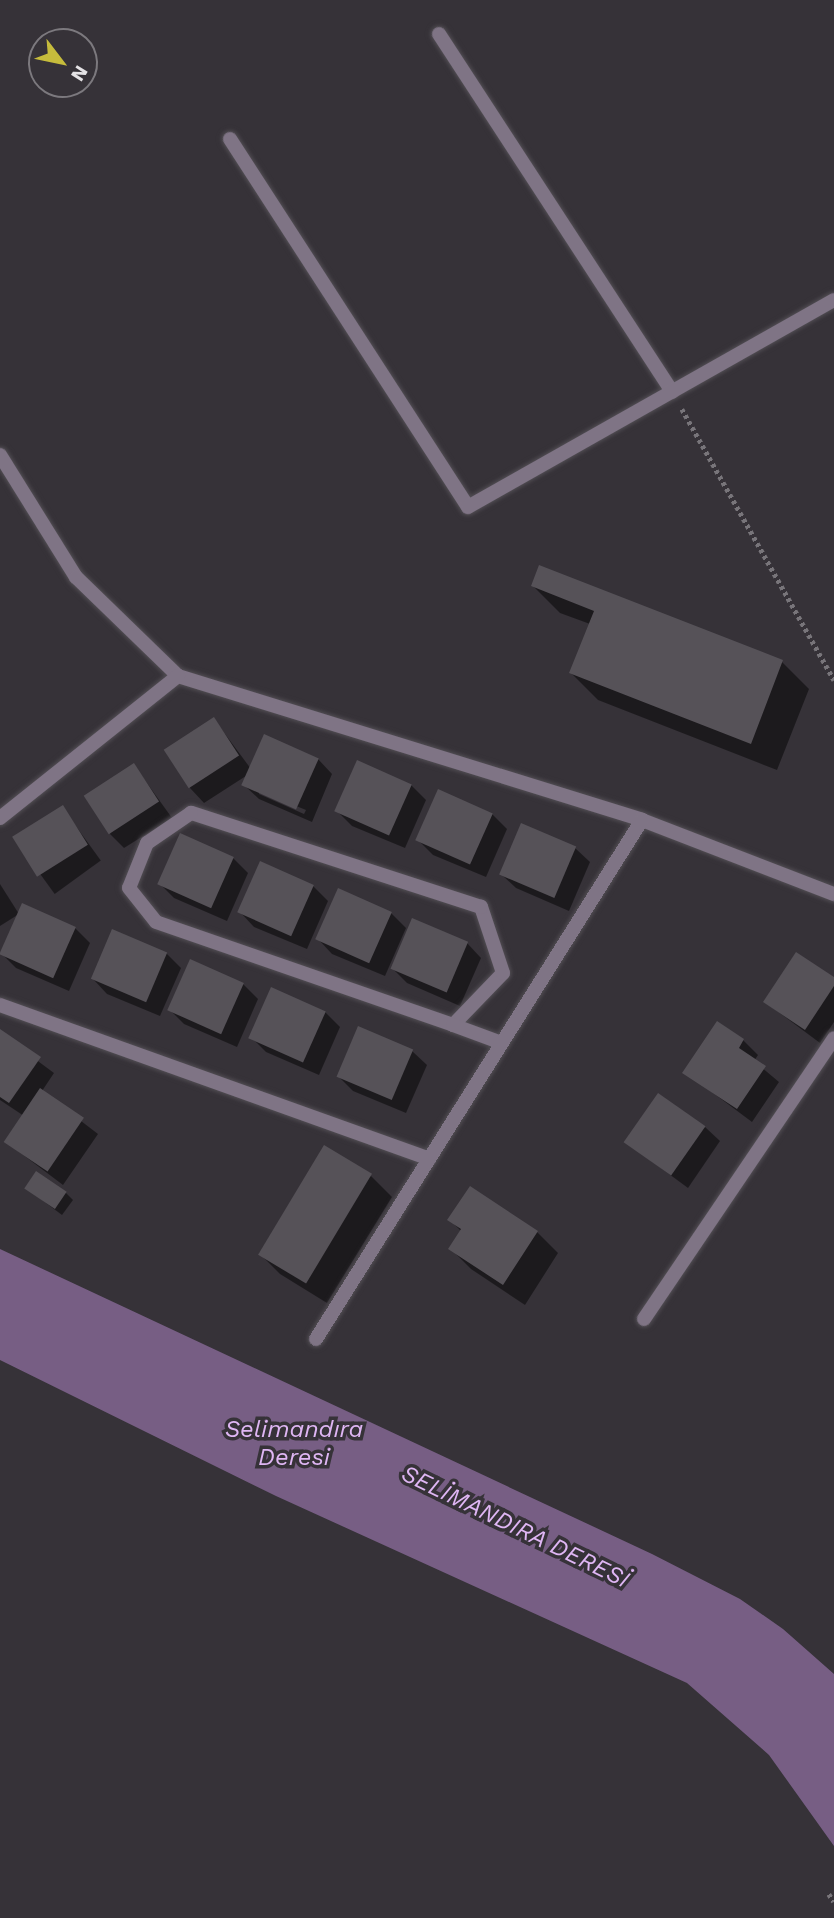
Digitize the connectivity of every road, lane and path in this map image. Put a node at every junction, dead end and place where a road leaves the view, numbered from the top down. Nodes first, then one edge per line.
1 (439, 34) dead end
2 (230, 139) dead end
3 (834, 300) edge
4 (672, 392) junction
5 (0, 455) edge
6 (178, 676) junction
7 (834, 680) edge
8 (0, 818) edge
9 (642, 820) junction
10 (834, 894) edge
11 (0, 1005) edge
12 (453, 1025) junction
13 (834, 1038) edge
14 (502, 1042) junction
15 (429, 1159) junction
16 (644, 1319) dead end
17 (316, 1339) dead end
18 (830, 1894) dead end
19 (834, 1902) edge

1 - 4 street
2 - 4 street
3 - 4 street
4 - 7 path
5 - 6 street
6 - 8 street
6 - 9 street
9 - 10 street
9 - 14 street
11 - 15 street
12 - 12 street
12 - 14 street
13 - 16 street
14 - 15 street
15 - 17 street
18 - 19 path

